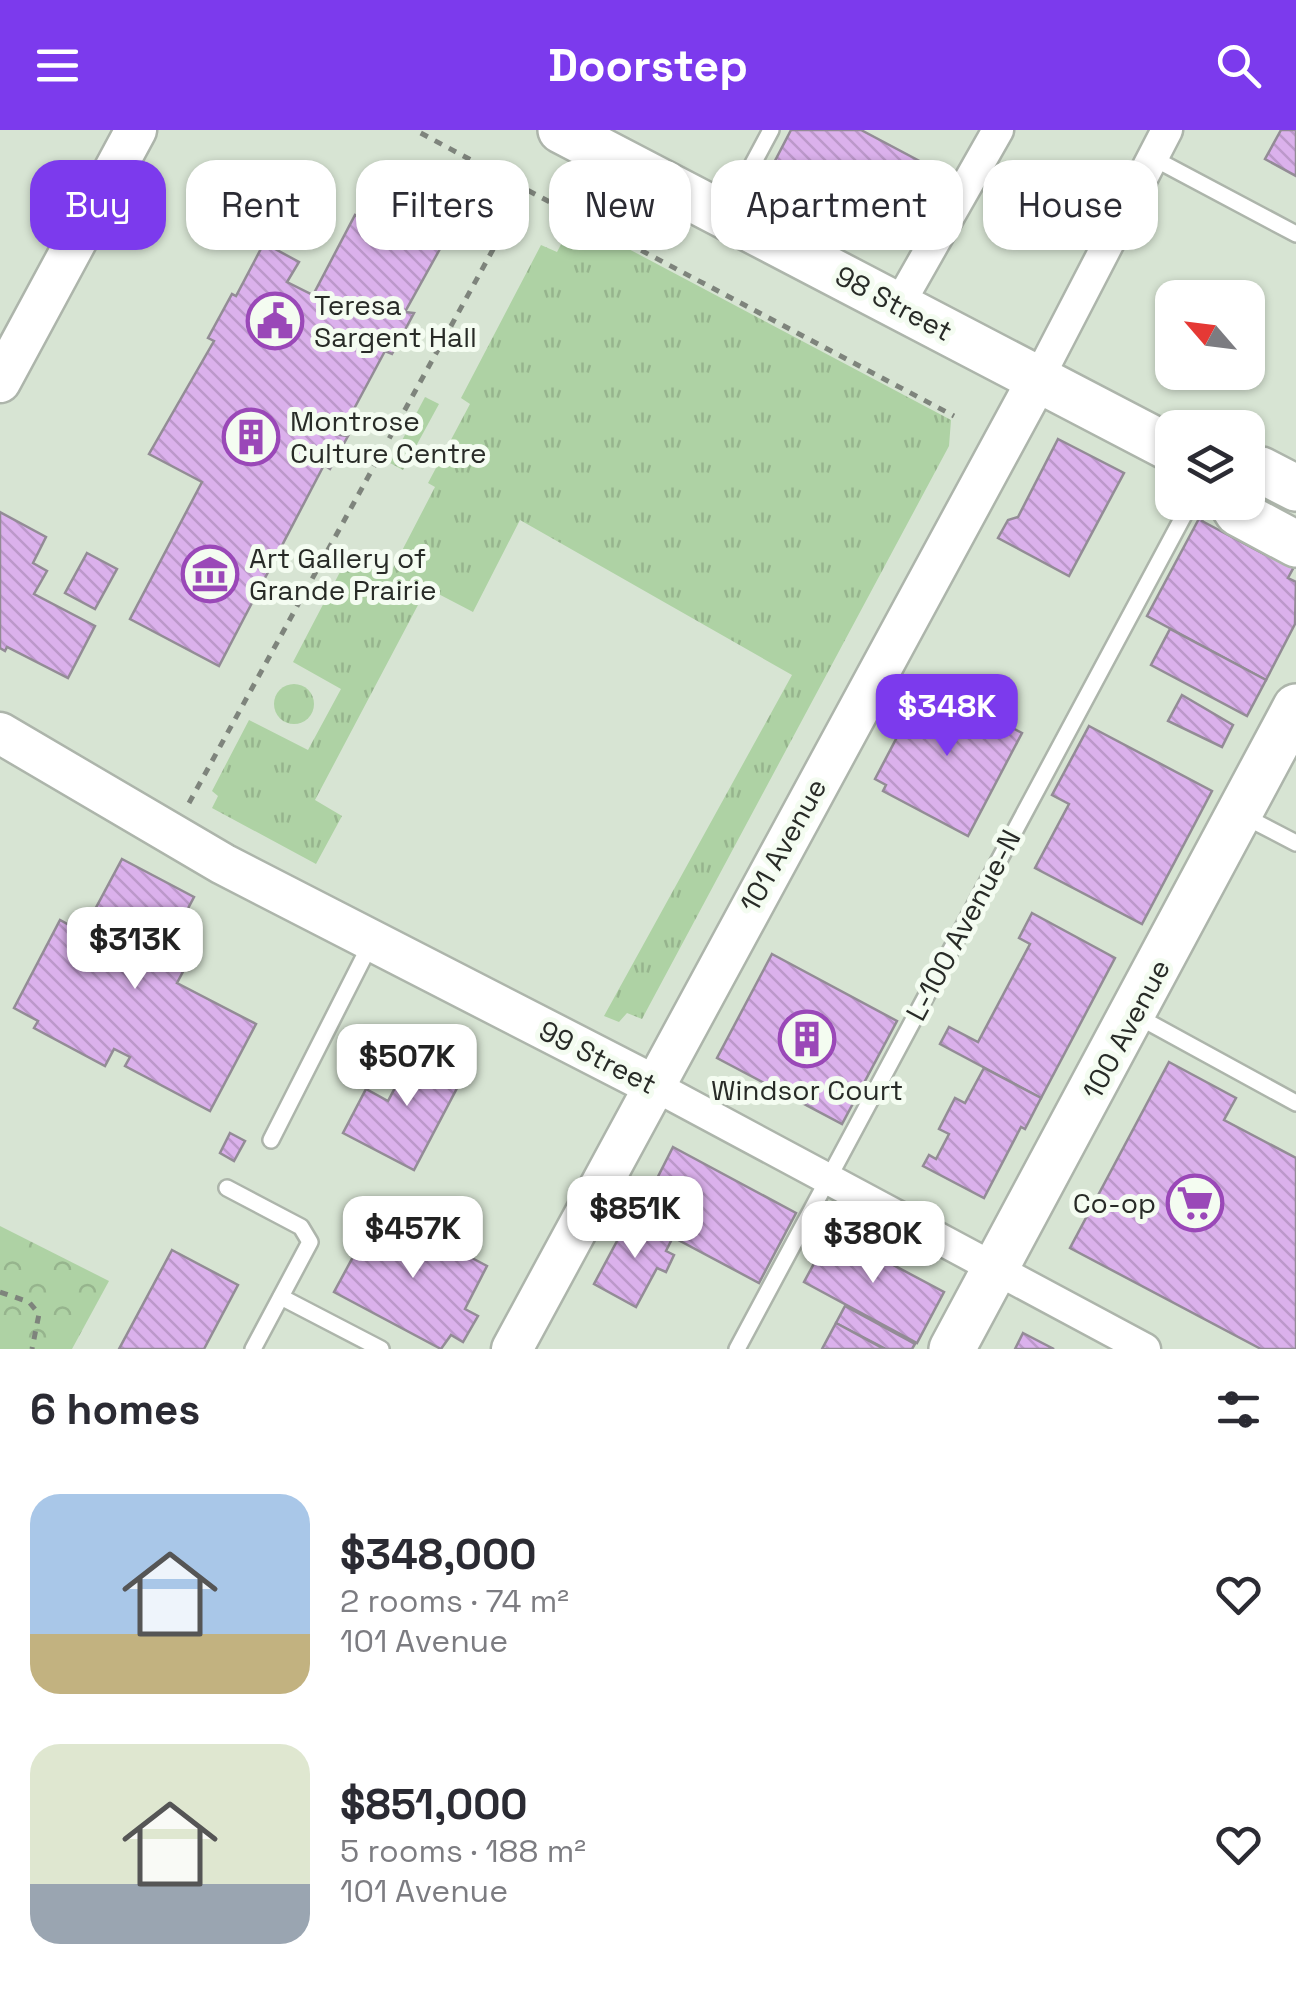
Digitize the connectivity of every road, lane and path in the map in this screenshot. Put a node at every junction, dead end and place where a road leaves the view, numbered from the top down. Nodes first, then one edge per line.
1 (136, 130) edge
2 (415, 130) edge
3 (562, 130) edge
4 (772, 130) edge
5 (998, 130) edge
6 (1168, 130) edge
7 (1153, 158) junction
8 (471, 160) edge
9 (756, 160) edge
10 (529, 191) edge
11 (711, 209) edge
12 (1296, 234) edge
13 (493, 250) edge
14 (790, 250) edge
15 (898, 306) junction
16 (1038, 379) junction
17 (0, 382) edge
18 (954, 416) dead end
19 (1155, 440) edge
20 (1265, 472) edge
21 (1296, 488) edge
22 (1181, 520) edge
23 (1251, 520) edge
24 (1296, 544) edge
25 (1296, 707) edge
26 (0, 733) edge
27 (198, 808) dead end
28 (1240, 814) junction
29 (1296, 842) edge
30 (372, 941) junction
31 (1134, 1014) junction
32 (653, 1086) junction
33 (1296, 1103) edge
34 (271, 1140) dead end
35 (827, 1178) junction
36 (227, 1188) dead end
37 (995, 1270) junction
38 (0, 1292) edge
39 (281, 1296) junction
40 (32, 1349) edge
41 (254, 1349) edge
42 (382, 1349) edge
43 (512, 1349) edge
44 (737, 1349) edge
45 (952, 1349) edge
46 (1145, 1349) edge

1 - 17 street
2 - 8 path
3 - 11 main road, 98 Street
4 - 9 lane
5 - 15 street
6 - 7 street, 101 Avenue
7 - 12 lane
7 - 16 street, 101 Avenue
10 - 18 path
13 - 27 path
14 - 15 main road, 98 Street
15 - 16 main road, 98 Street
16 - 19 main road, 98 Street
16 - 32 street, 101 Avenue
20 - 21 main road
22 - 35 lane, L-100 Avenue-N
23 - 24 main road
25 - 28 main road, 100 Avenue
26 - 30 street, 99 Street
28 - 29 lane
28 - 31 main road, 100 Avenue
30 - 32 street, 99 Street
30 - 34 lane
31 - 33 lane
31 - 37 main road, 100 Avenue
32 - 35 street, 99 Street
32 - 43 street, 101 Avenue
35 - 37 street, 99 Street
35 - 44 lane, L-100 Avenue-N
36 - 39 lane
37 - 45 main road, 100 Avenue
37 - 46 street, 99 Street
38 - 40 path
39 - 41 lane
39 - 42 lane

